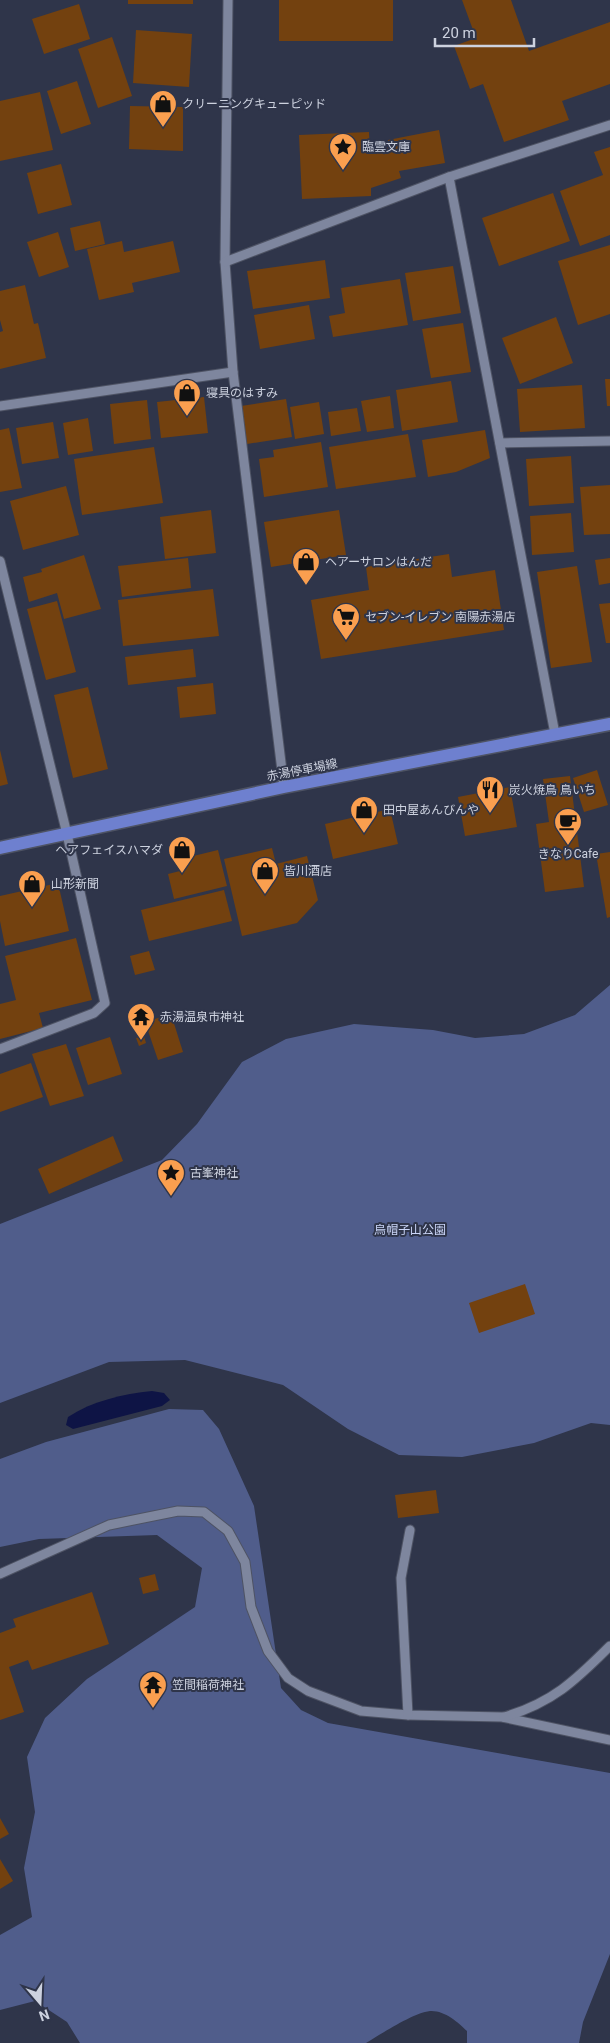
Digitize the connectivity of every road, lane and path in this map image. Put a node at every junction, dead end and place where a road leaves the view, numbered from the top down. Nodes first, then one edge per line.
1 (228, 0) edge
2 (610, 125) edge
3 (449, 177) junction
4 (225, 262) junction
5 (233, 372) junction
6 (0, 406) edge
7 (610, 441) edge
8 (500, 443) junction
9 (0, 561) edge
10 (610, 724) edge
11 (555, 734) junction
12 (284, 787) junction
13 (67, 834) junction
14 (0, 848) edge
15 (0, 1049) edge
16 (410, 1530) dead end
17 (0, 1574) edge
18 (610, 1646) edge
19 (408, 1715) junction
20 (502, 1717) junction
21 (610, 1740) edge

1 - 4 street
2 - 3 street
3 - 4 street
3 - 8 street
4 - 5 street
5 - 6 street
5 - 12 street
7 - 8 street
8 - 11 street
9 - 13 street
10 - 11 main road, 赤湯停車場線
11 - 12 main road, 赤湯停車場線
12 - 13 main road, 赤湯停車場線
13 - 14 main road, 赤湯停車場線
13 - 15 street
16 - 19 street
17 - 19 street
18 - 20 street
19 - 20 street
20 - 21 street

